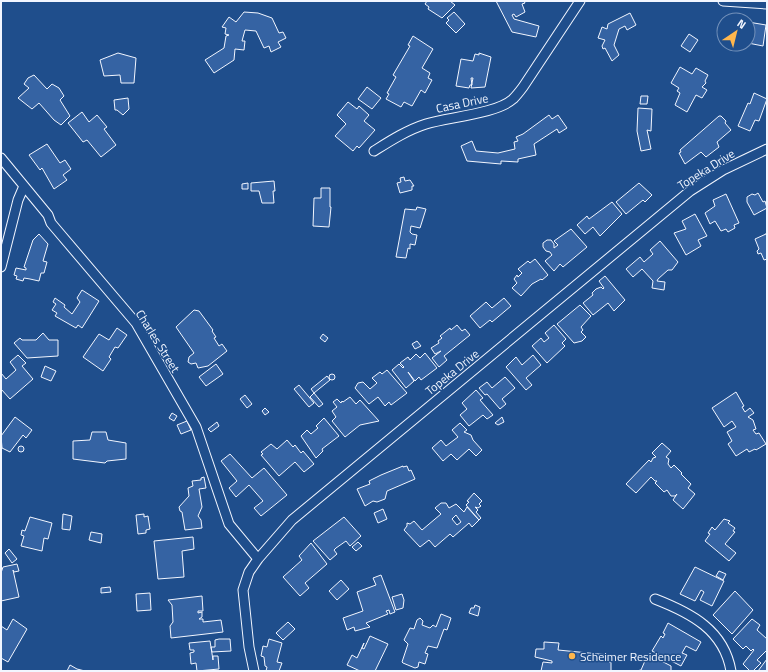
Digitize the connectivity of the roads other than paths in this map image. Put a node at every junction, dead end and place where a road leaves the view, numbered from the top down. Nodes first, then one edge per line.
1 (580, 1) edge
2 (723, 1) edge
3 (767, 4) edge
4 (767, 149) edge
5 (374, 151) dead end
6 (1, 158) edge
7 (24, 186) junction
8 (1, 267) edge
9 (258, 558) junction
10 (655, 599) dead end
11 (254, 671) edge
12 (732, 671) edge

1 - 5 street, Casa Drive
2 - 3 street
4 - 9 street, Topeka Drive
6 - 7 street, Charles Street
7 - 8 street
7 - 9 street, Charles Street
9 - 11 street, Topeka Drive
10 - 12 street

